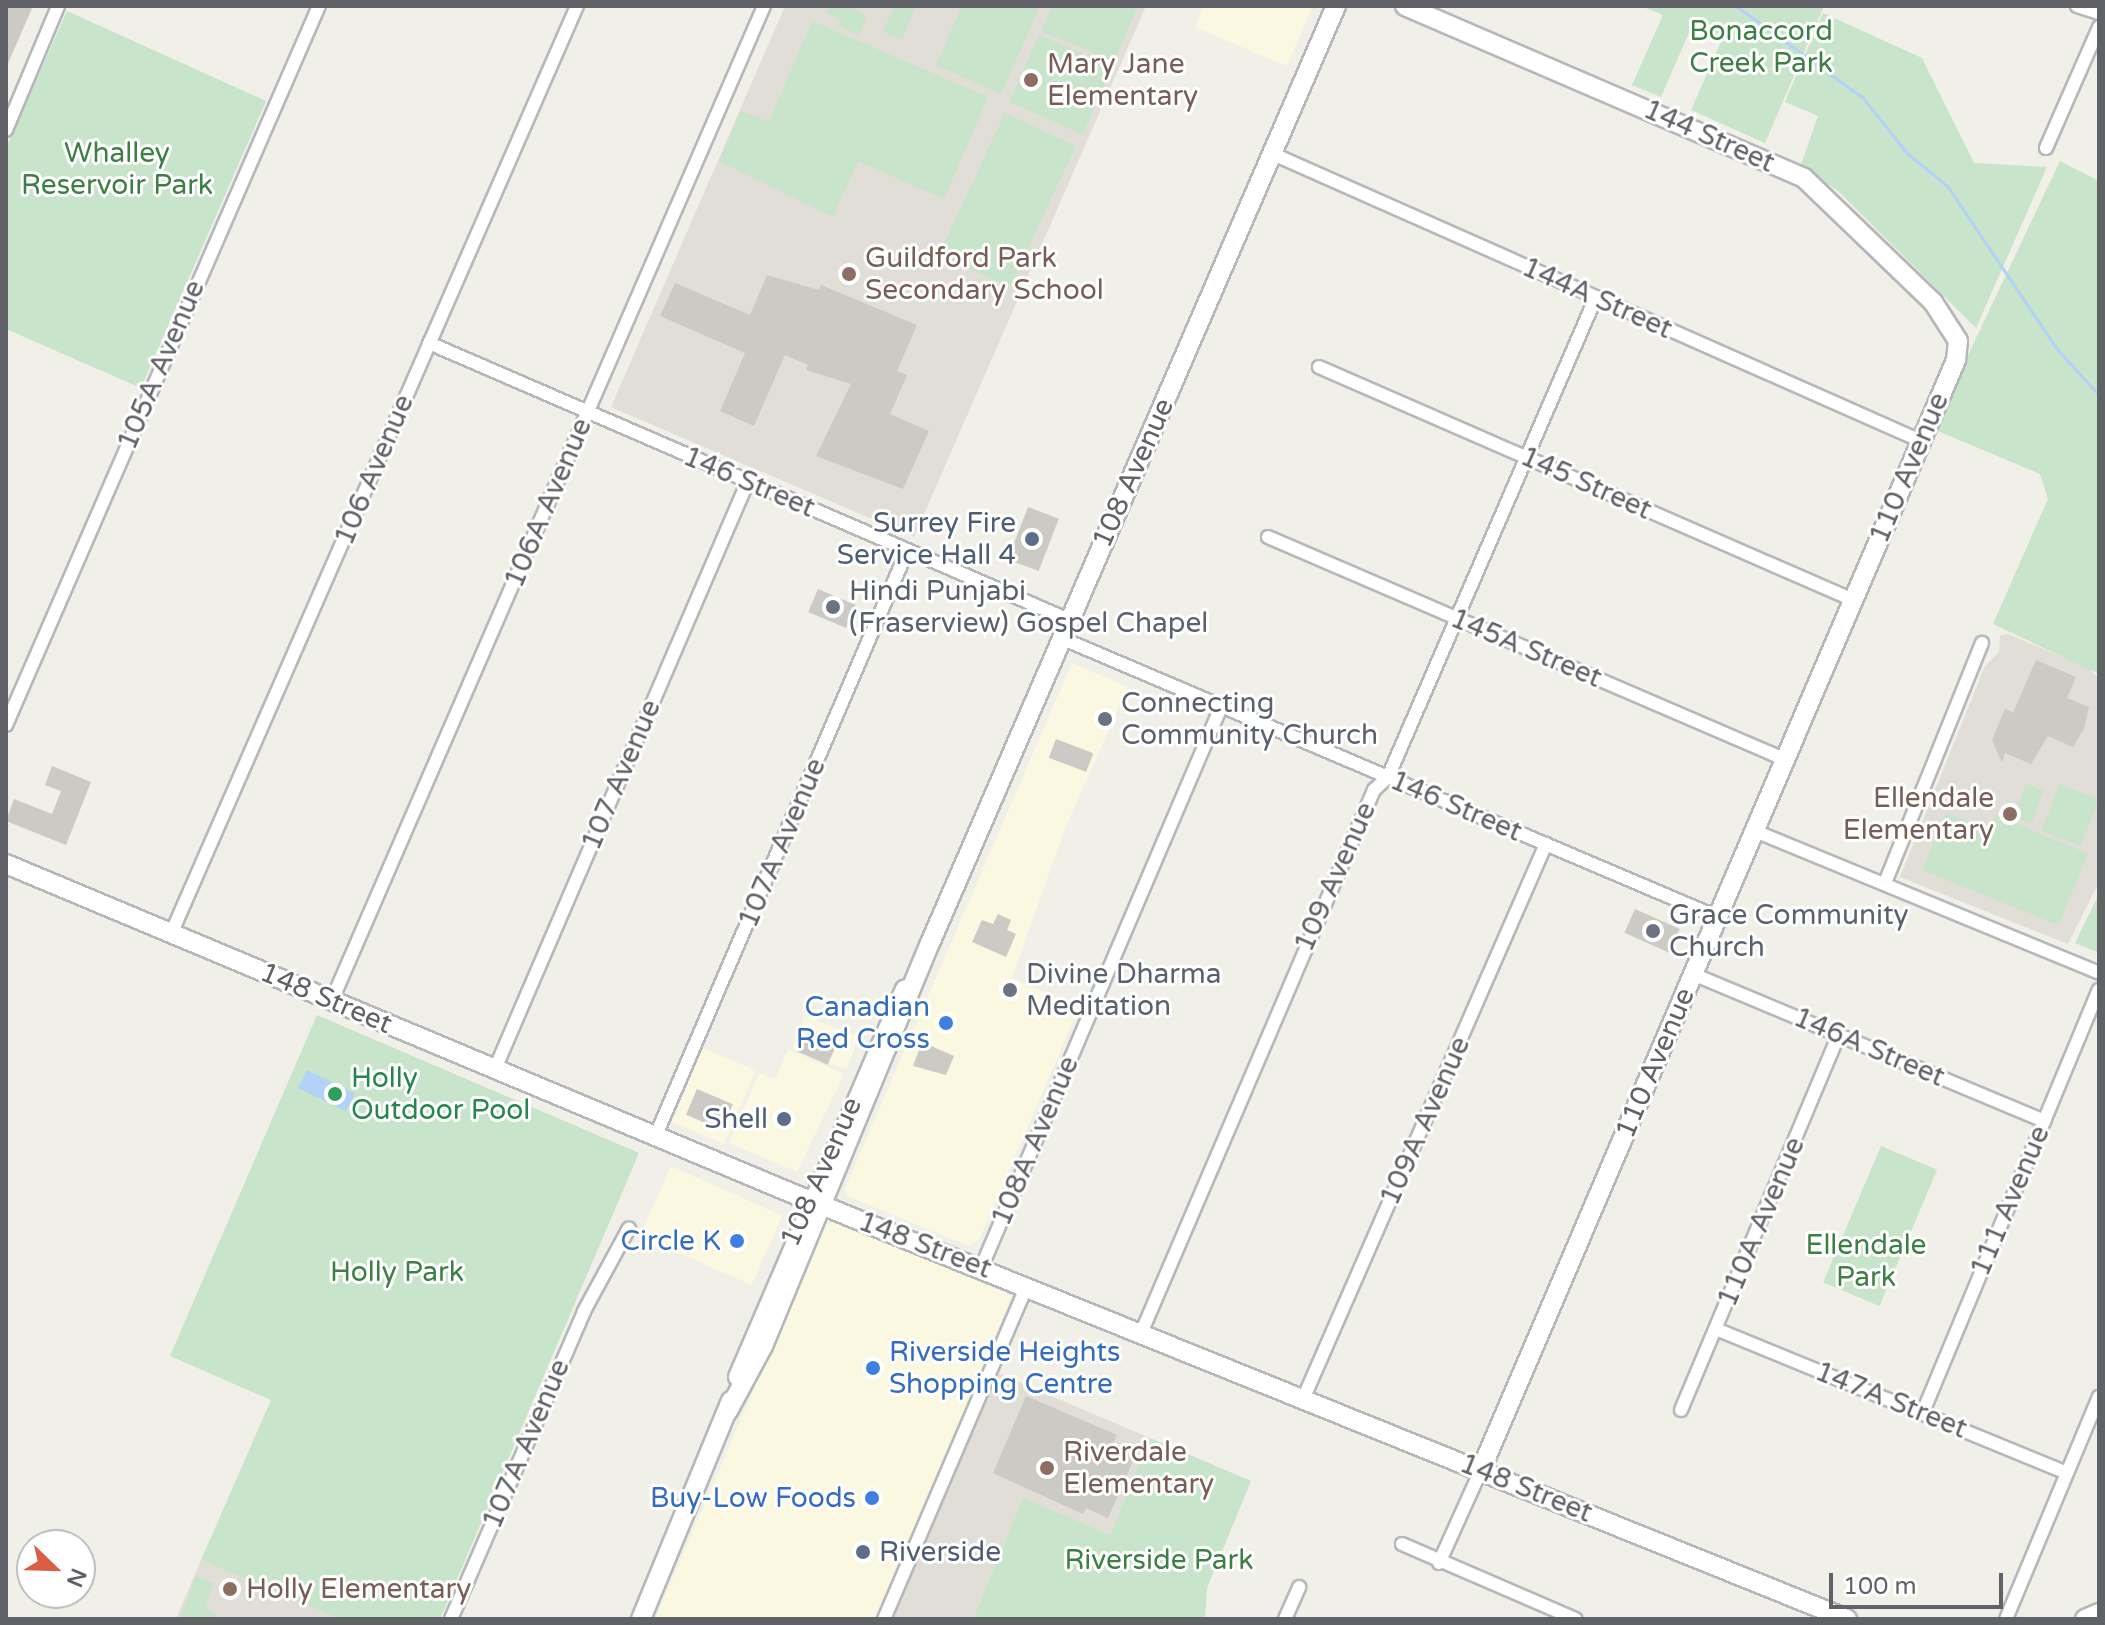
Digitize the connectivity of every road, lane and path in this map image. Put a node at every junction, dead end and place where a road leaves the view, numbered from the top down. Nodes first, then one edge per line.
1 (58, 6) edge
2 (319, 6) edge
3 (577, 6) edge
4 (764, 6) edge
5 (1336, 6) edge
6 (1405, 6) edge
7 (2077, 6) edge
8 (2099, 13) edge
9 (2099, 27) edge
10 (6, 130) edge
11 (2046, 148) dead end
12 (1273, 154) junction
13 (1596, 297) junction
14 (1958, 341) joint
15 (429, 343) junction
16 (1319, 367) dead end
17 (587, 412) junction
18 (1921, 441) junction
19 (1528, 458) junction
20 (748, 481) junction
21 (1268, 537) dead end
22 (907, 551) junction
23 (1853, 600) junction
24 (1458, 619) junction
25 (1069, 620) junction
26 (1061, 638) junction
27 (1982, 643) dead end
28 (1221, 707) junction
29 (6, 725) edge
30 (1784, 759) junction
31 (1388, 777) junction
32 (1755, 831) junction
33 (1546, 844) junction
34 (6, 864) edge
35 (1885, 883) junction
36 (1717, 917) junction
37 (171, 934) junction
38 (2099, 973) edge
39 (1693, 974) junction
40 (2099, 990) edge
41 (332, 1000) junction
42 (1839, 1035) junction
43 (495, 1069) junction
44 (2044, 1121) junction
45 (656, 1135) junction
46 (816, 1203) junction
47 (629, 1228) dead end
48 (982, 1266) junction
49 (1027, 1285) junction
50 (1716, 1329) junction
51 (1142, 1331) junction
52 (1304, 1397) junction
53 (2099, 1397) edge
54 (1681, 1410) dead end
55 (1923, 1412) junction
56 (1481, 1470) junction
57 (2067, 1473) junction
58 (1402, 1544) dead end
59 (1439, 1563) junction
60 (1299, 1587) dead end
61 (2099, 1613) edge
62 (451, 1619) edge
63 (641, 1619) edge
64 (884, 1619) edge
65 (1285, 1619) edge
66 (1575, 1619) edge
67 (1847, 1619) edge
68 (2006, 1619) edge
69 (2085, 1619) edge

1 - 10 street
2 - 29 street, 105A Avenue
3 - 15 street, 106 Avenue
4 - 17 street, 106A Avenue
5 - 12 street, 108 Avenue
6 - 14 street, 144 Street
7 - 8 street
9 - 11 street
12 - 13 street, 144A Street
12 - 25 street, 108 Avenue
13 - 18 street, 144A Street
13 - 19 street, 109 Avenue
14 - 18 street, 110 Avenue
15 - 17 street, 146 Street
15 - 37 street, 106 Avenue
16 - 19 street, 145 Street
17 - 20 street, 146 Street
17 - 41 street, 106A Avenue
18 - 23 street, 110 Avenue
19 - 23 street, 145 Street
19 - 24 street, 109 Avenue
20 - 22 street, 146 Street
20 - 43 street, 107 Avenue
21 - 24 street, 145A Street
22 - 25 street, 146 Street
22 - 45 street, 107A Avenue
23 - 30 street, 110 Avenue
24 - 30 street, 145A Street
24 - 31 street, 109 Avenue
25 - 26 street, 108 Avenue
26 - 28 street, 146 Street
26 - 46 street, 108 Avenue
27 - 35 street
28 - 31 street, 146 Street
28 - 48 street, 108A Avenue
30 - 32 street, 110 Avenue
31 - 33 street, 146 Street
31 - 51 street, 109 Avenue
32 - 35 street
32 - 36 street, 110 Avenue
33 - 36 street, 146 Street
33 - 52 street, 109A Avenue
34 - 37 street, 148 Street
35 - 38 street
36 - 39 street, 110 Avenue
37 - 41 street, 148 Street
39 - 42 street, 146A Street
39 - 56 street, 110 Avenue
40 - 44 street, 111 Avenue
41 - 43 street, 148 Street
42 - 44 street, 146A Street
42 - 50 street, 110A Avenue
43 - 45 street, 148 Street
44 - 55 street, 111 Avenue
45 - 46 street, 148 Street
46 - 48 street, 148 Street
46 - 63 street, 108 Avenue
47 - 62 street, 107A Avenue
48 - 49 street, 148 Street
49 - 51 street, 148 Street
49 - 64 street
50 - 54 street, 110A Avenue
50 - 55 street, 147A Street
51 - 52 street, 148 Street
52 - 56 street, 148 Street
53 - 57 street
55 - 57 street, 147A Street
56 - 59 street, 110 Avenue
56 - 67 street, 148 Street
57 - 68 street
58 - 59 street
59 - 66 street
60 - 65 street
61 - 69 street

